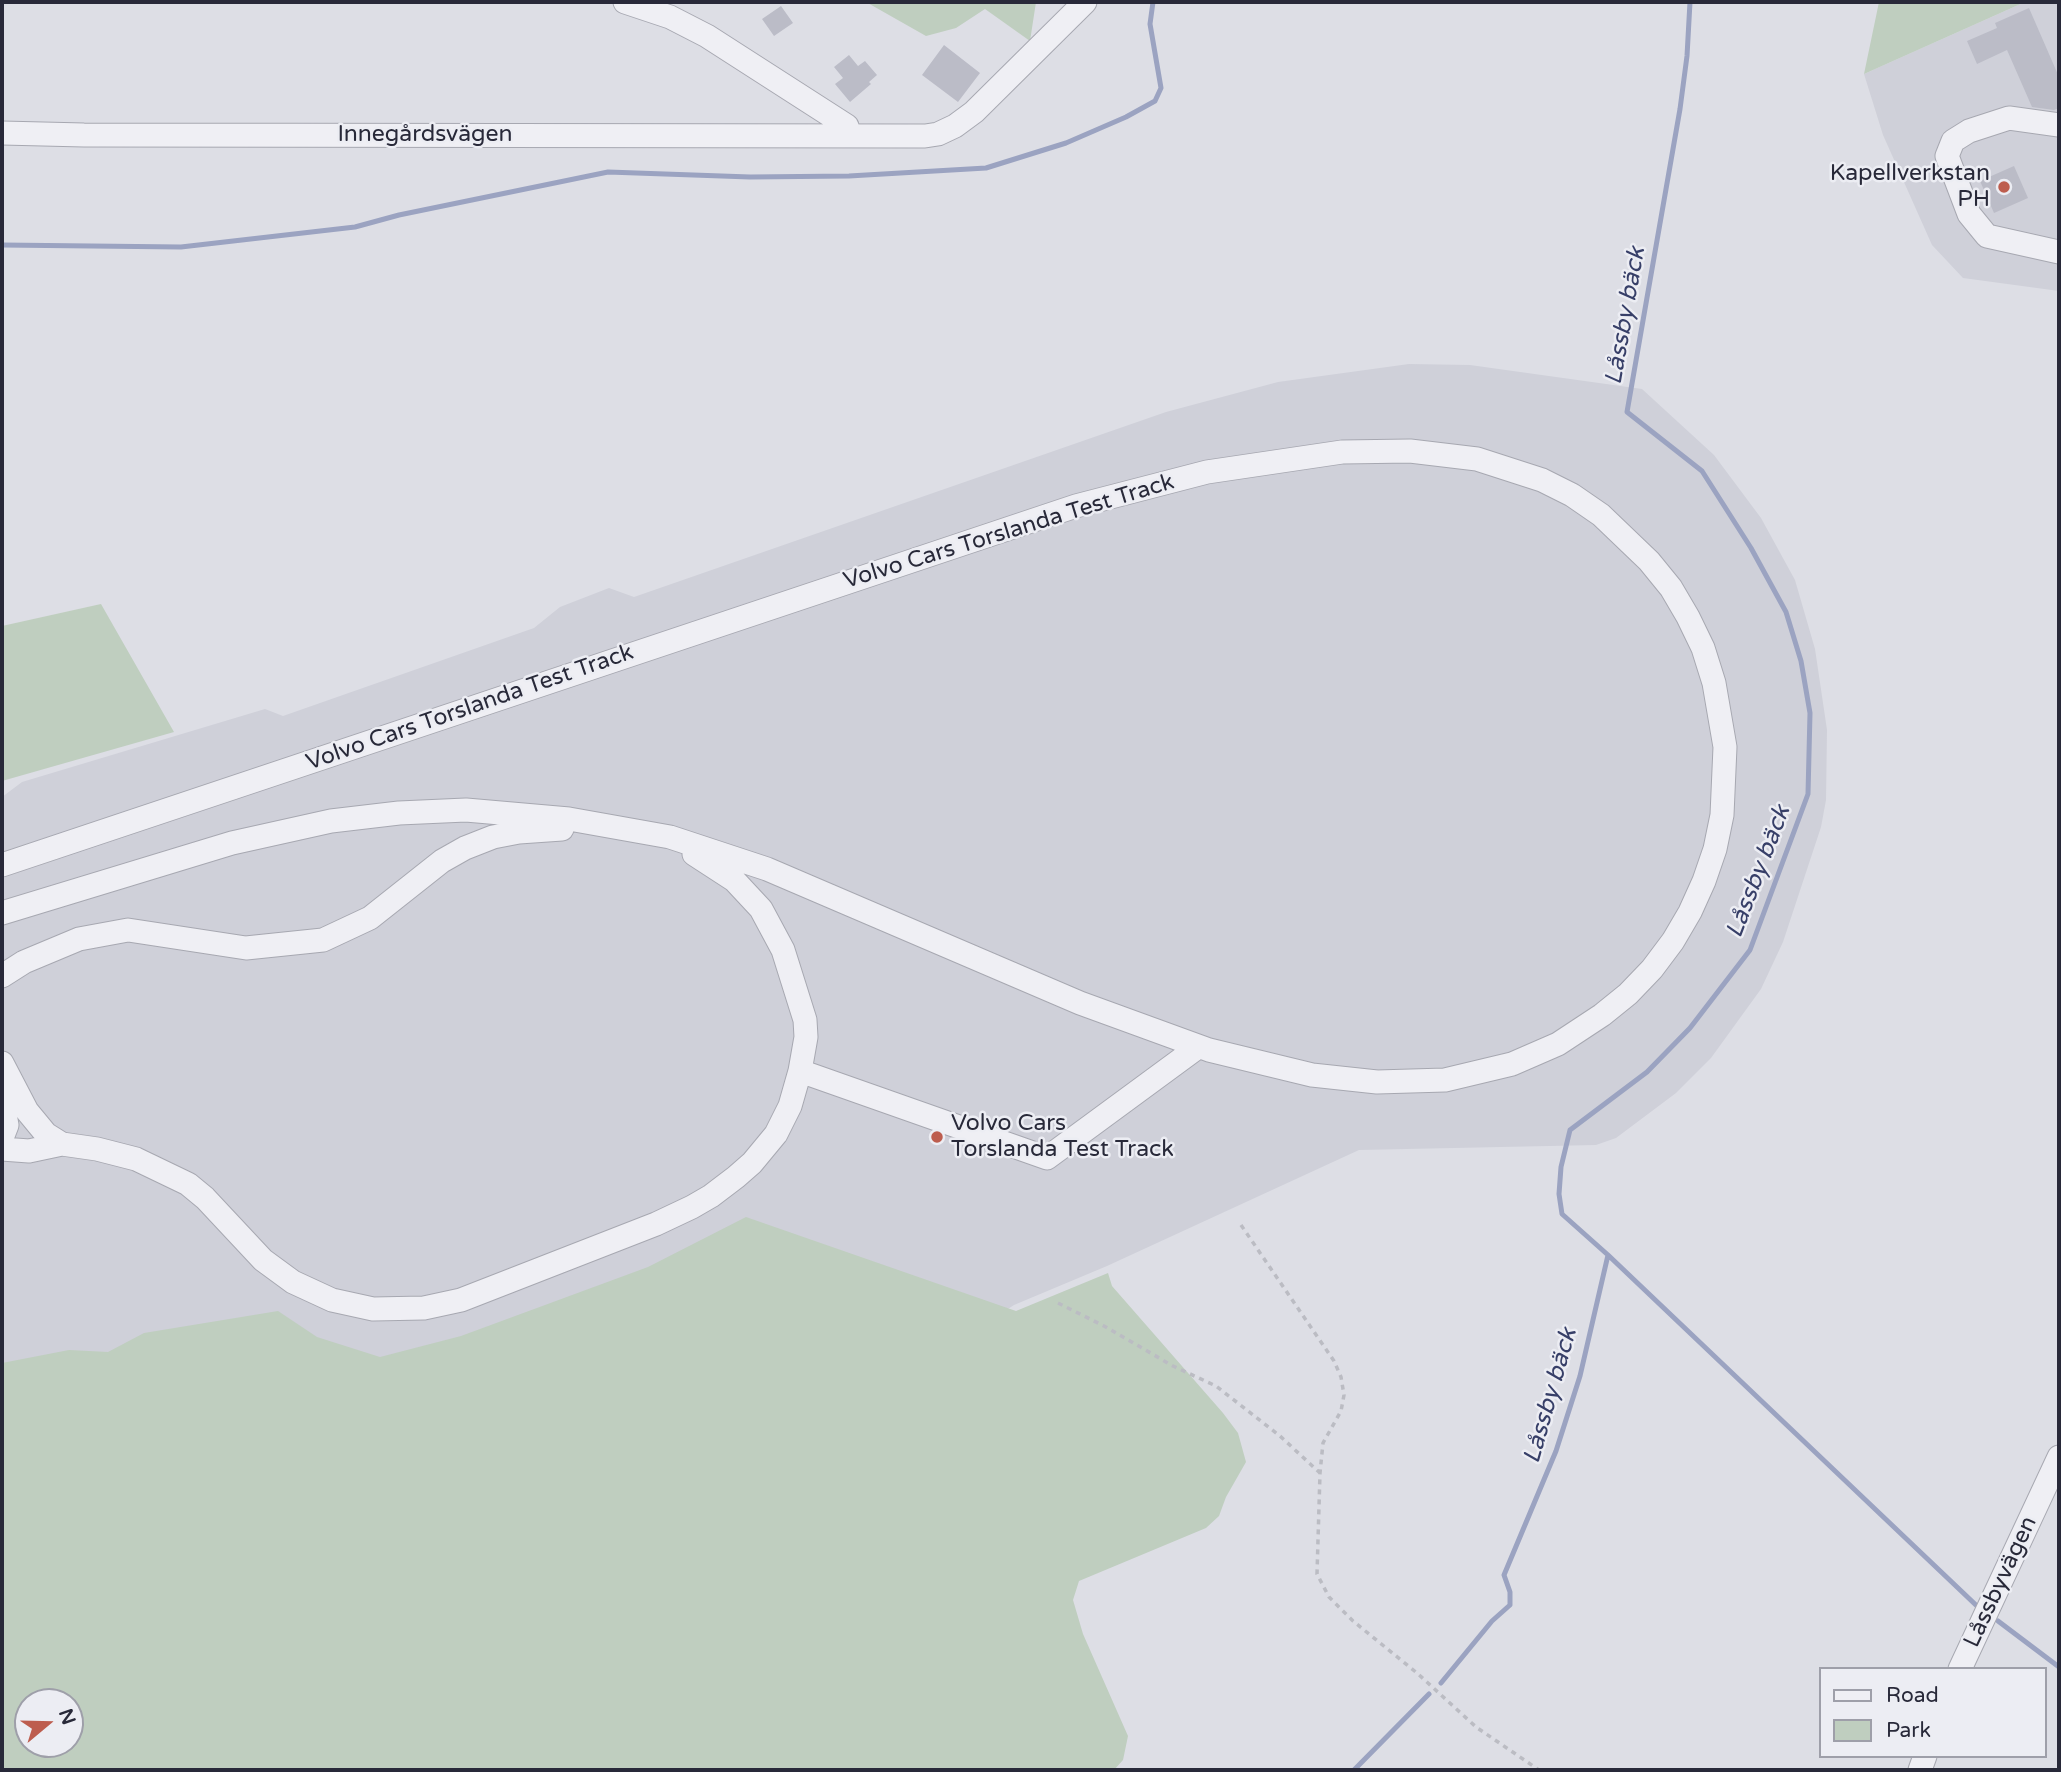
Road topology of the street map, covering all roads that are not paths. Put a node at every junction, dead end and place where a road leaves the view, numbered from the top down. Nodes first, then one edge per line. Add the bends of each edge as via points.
1 (625, 2) edge
2 (1085, 2) edge
3 (2049, 123) edge
4 (2, 133) edge
5 (849, 134) junction
6 (2059, 252) edge
7 (702, 847) junction
8 (2, 865) edge
9 (2, 913) edge
10 (2, 976) edge
11 (806, 1020) junction
12 (1198, 1047) junction
13 (2, 1063) edge
14 (800, 1071) junction
15 (2, 1098) edge
16 (2, 1138) edge
17 (62, 1144) junction
18 (2, 1149) edge
19 (2059, 1457) edge
20 (1961, 1667) edge

1 - 5 street via 707,36 847,126
2 - 5 street, Innegårdsvägen via 955,126 925,136
3 - 6 street via 2009,118 1969,131 1953,141 1947,156 1969,214 1987,236
4 - 5 street, Innegårdsvägen
7 - 9 street, Volvo Cars Torslanda Test Track via 602,823 501,811 377,815 232,843
7 - 11 street, Volvo Cars Torslanda Test Track via 743,875 778,919 799,969
7 - 12 street, Volvo Cars Torslanda Test Track via 767,869 1112,1016
8 - 12 street, Volvo Cars Torslanda Test Track via 1011,527 1185,477 1342,452 1444,453 1542,480 1601,515 1649,561 1689,617 1714,683 1725,747 1719,832 1704,881 1652,969 1628,993 1558,1044 1463,1077 1411,1083 1312,1075
10 - 11 street, Volvo Cars Torslanda Test Track via 79,939 128,930 246,948 323,940 370,918 465,848 519,832 590,829 669,845 704,859 734,880 761,909 775,934
11 - 14 street, Volvo Cars Torslanda Test Track
12 - 14 street via 1047,1158
13 - 17 street via 36,1124
14 - 17 street, Volvo Cars Torslanda Test Track via 776,1134 752,1163 711,1196 674,1216 481,1294 424,1308 373,1309 319,1295 271,1267 188,1184 136,1159
15 - 16 street via 7,1125
17 - 18 street via 29,1151
19 - 20 street, Låssbyvägen

